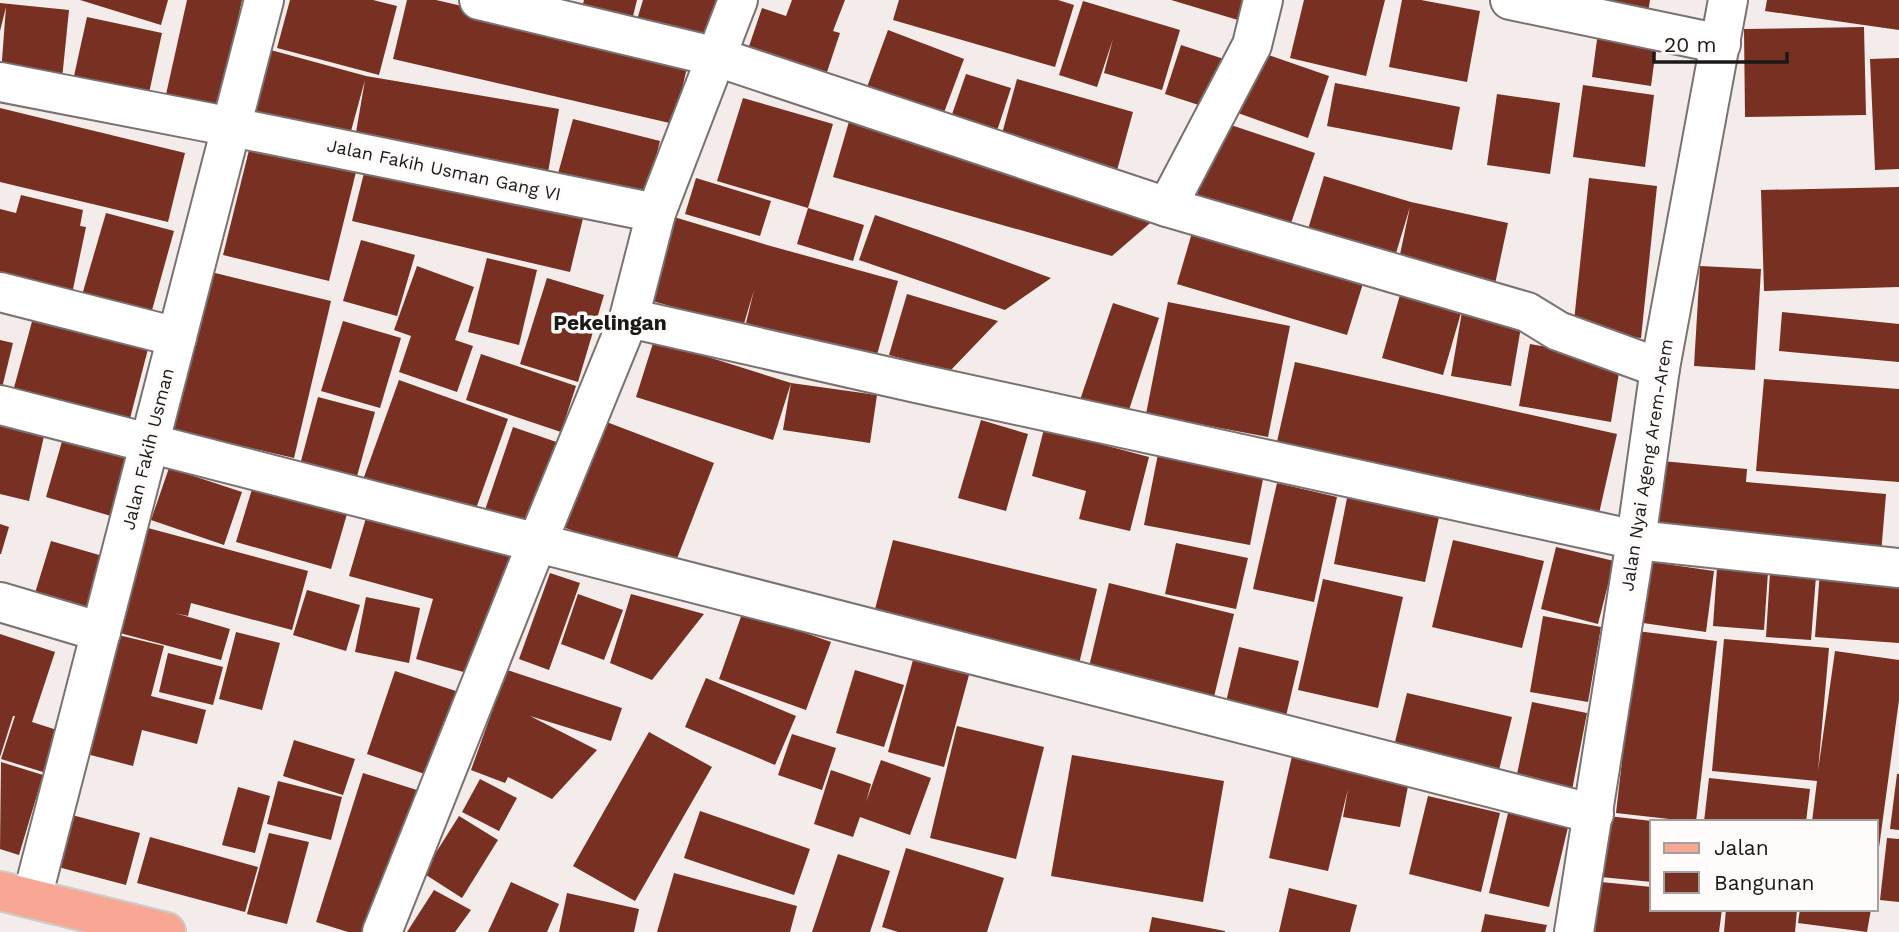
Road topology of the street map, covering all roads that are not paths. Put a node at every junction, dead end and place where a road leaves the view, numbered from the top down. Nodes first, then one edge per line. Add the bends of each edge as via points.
1 (264, 0) edge
2 (479, 0) edge
3 (738, 0) edge
4 (1263, 0) edge
5 (1510, 0) edge
6 (1728, 0) edge
7 (1721, 44) junction
8 (717, 57) junction
9 (0, 82) edge
10 (232, 127) junction
11 (1167, 207) junction
12 (656, 213) junction
13 (0, 292) edge
14 (629, 318) junction
15 (177, 337) junction
16 (1660, 368) junction
17 (0, 405) edge
18 (150, 443) junction
19 (1636, 540) junction
20 (537, 542) junction
21 (1899, 568) edge
22 (0, 602) edge
23 (101, 632) junction
24 (1594, 814) junction
25 (16, 895) edge
26 (166, 932) edge
27 (382, 932) edge
28 (1574, 932) edge

1 - 10 street, Jalan Fakih Usman
2 - 8 street
3 - 8 street
4 - 11 street via 1252,45
5 - 7 street
6 - 7 street, Jalan Nyai Ageng Arem-Arem
7 - 16 street, Jalan Nyai Ageng Arem-Arem
8 - 11 street
8 - 12 street
9 - 10 street, Jalan Fakih Usman Gang VI
10 - 12 street, Jalan Fakih Usman Gang VI
10 - 15 street, Jalan Fakih Usman
11 - 16 street via 1527,312 1558,331
12 - 14 street
13 - 15 street
14 - 19 street
14 - 20 street
15 - 18 street, Jalan Fakih Usman
16 - 19 street, Jalan Nyai Ageng Arem-Arem
17 - 18 street
18 - 20 street
18 - 23 street, Jalan Fakih Usman
19 - 21 street
19 - 24 street, Jalan Nyai Ageng Arem-Arem
20 - 24 street
20 - 27 street
22 - 23 street
23 - 25 street, Jalan Fakih Usman
24 - 28 street, Jalan Nyai Ageng Arem-Arem
25 - 26 main road

